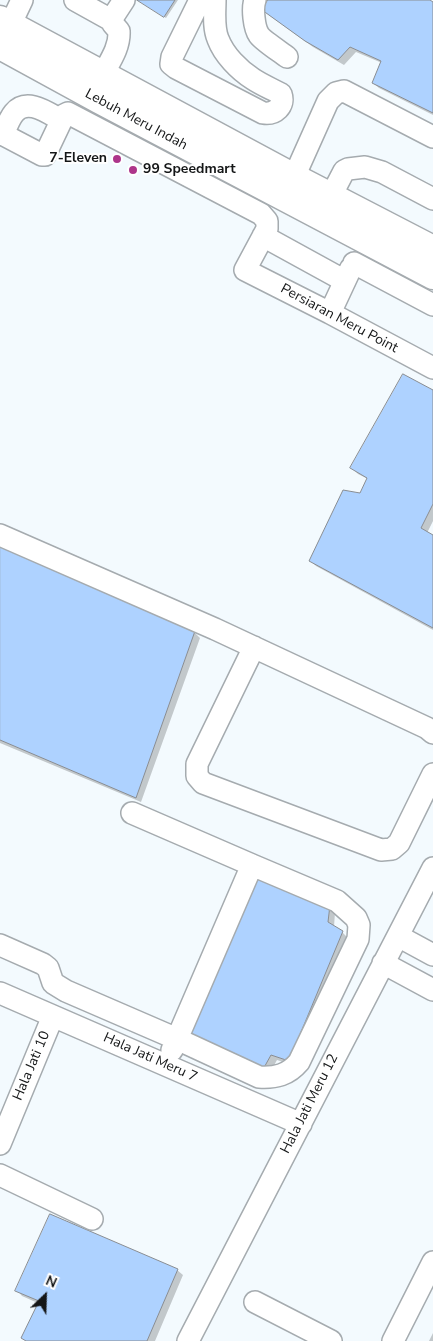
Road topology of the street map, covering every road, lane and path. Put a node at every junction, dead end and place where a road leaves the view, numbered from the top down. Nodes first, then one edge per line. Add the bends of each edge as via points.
1 (22, 0) edge
2 (75, 0) edge
3 (124, 0) edge
4 (200, 0) edge
5 (215, 0) edge
6 (255, 0) edge
7 (111, 20) junction
8 (2, 36) edge
9 (287, 58) dead end
10 (103, 74) junction
11 (61, 120) junction
12 (2, 134) edge
13 (433, 137) edge
14 (294, 176) junction
15 (331, 196) junction
16 (433, 199) edge
17 (263, 236) junction
18 (366, 241) junction
19 (433, 248) edge
20 (349, 272) junction
21 (433, 276) edge
22 (433, 306) edge
23 (330, 313) junction
24 (433, 368) edge
25 (0, 535) edge
26 (254, 647) junction
27 (433, 733) edge
28 (433, 774) edge
29 (132, 813) dead end
30 (252, 865) junction
31 (433, 868) edge
32 (398, 936) junction
33 (0, 945) edge
34 (433, 954) edge
35 (383, 963) junction
36 (433, 990) edge
37 (0, 993) edge
38 (53, 1016) junction
39 (177, 1038) junction
40 (165, 1064) junction
41 (301, 1124) junction
42 (0, 1144) edge
43 (0, 1176) edge
44 (92, 1219) dead end
45 (433, 1262) edge
46 (427, 1287) edge
47 (255, 1302) dead end
48 (188, 1341) edge
49 (331, 1341) edge
50 (393, 1341) edge

1 - 8 street
2 - 7 street
3 - 7 street
4 - 5 street via 171,64 264,113 273,112 281,104 281,94 238,67 217,38
6 - 9 street via 254,19 259,36
7 - 10 street via 119,31 119,38
8 - 10 main road, Lebuh Meru Indah
8 - 18 main road, Lebuh Meru Indah via 99,100
10 - 14 main road, Lebuh Meru Indah
11 - 12 street via 26,106 17,110
11 - 12 street via 44,155
11 - 17 street via 64,114 69,114 261,214 267,221
13 - 14 street via 344,91 336,93 328,101
14 - 15 main road, Lebuh Meru Indah
15 - 16 street via 344,171 365,167 382,172
15 - 19 main road, Lebuh Meru Indah
17 - 20 street
17 - 23 street, Persiaran Meru Point via 245,270
18 - 20 street
18 - 21 main road, Lebuh Meru Indah
20 - 22 street
20 - 23 street
23 - 24 street, Persiaran Meru Point
25 - 26 street
26 - 27 street
26 - 28 street via 197,764 197,776 203,784 381,850 392,849 399,843
29 - 30 street
30 - 39 street
30 - 39 street via 337,901 356,918 358,939 293,1070 280,1076 259,1077
31 - 32 street, Hala Jati Meru 12
32 - 34 street
32 - 35 street, Hala Jati Meru 12
33 - 39 street via 43,964 48,968 53,983 66,991
35 - 36 street
35 - 41 street, Hala Jati Meru 12
37 - 38 street, Hala Jati Meru 7
38 - 40 street, Hala Jati Meru 7
38 - 42 street, Hala Jati 10
39 - 40 street
40 - 41 street, Hala Jati Meru 7
41 - 48 street, Hala Jati Meru 12
43 - 44 street
45 - 46 street
46 - 50 street
47 - 49 street

